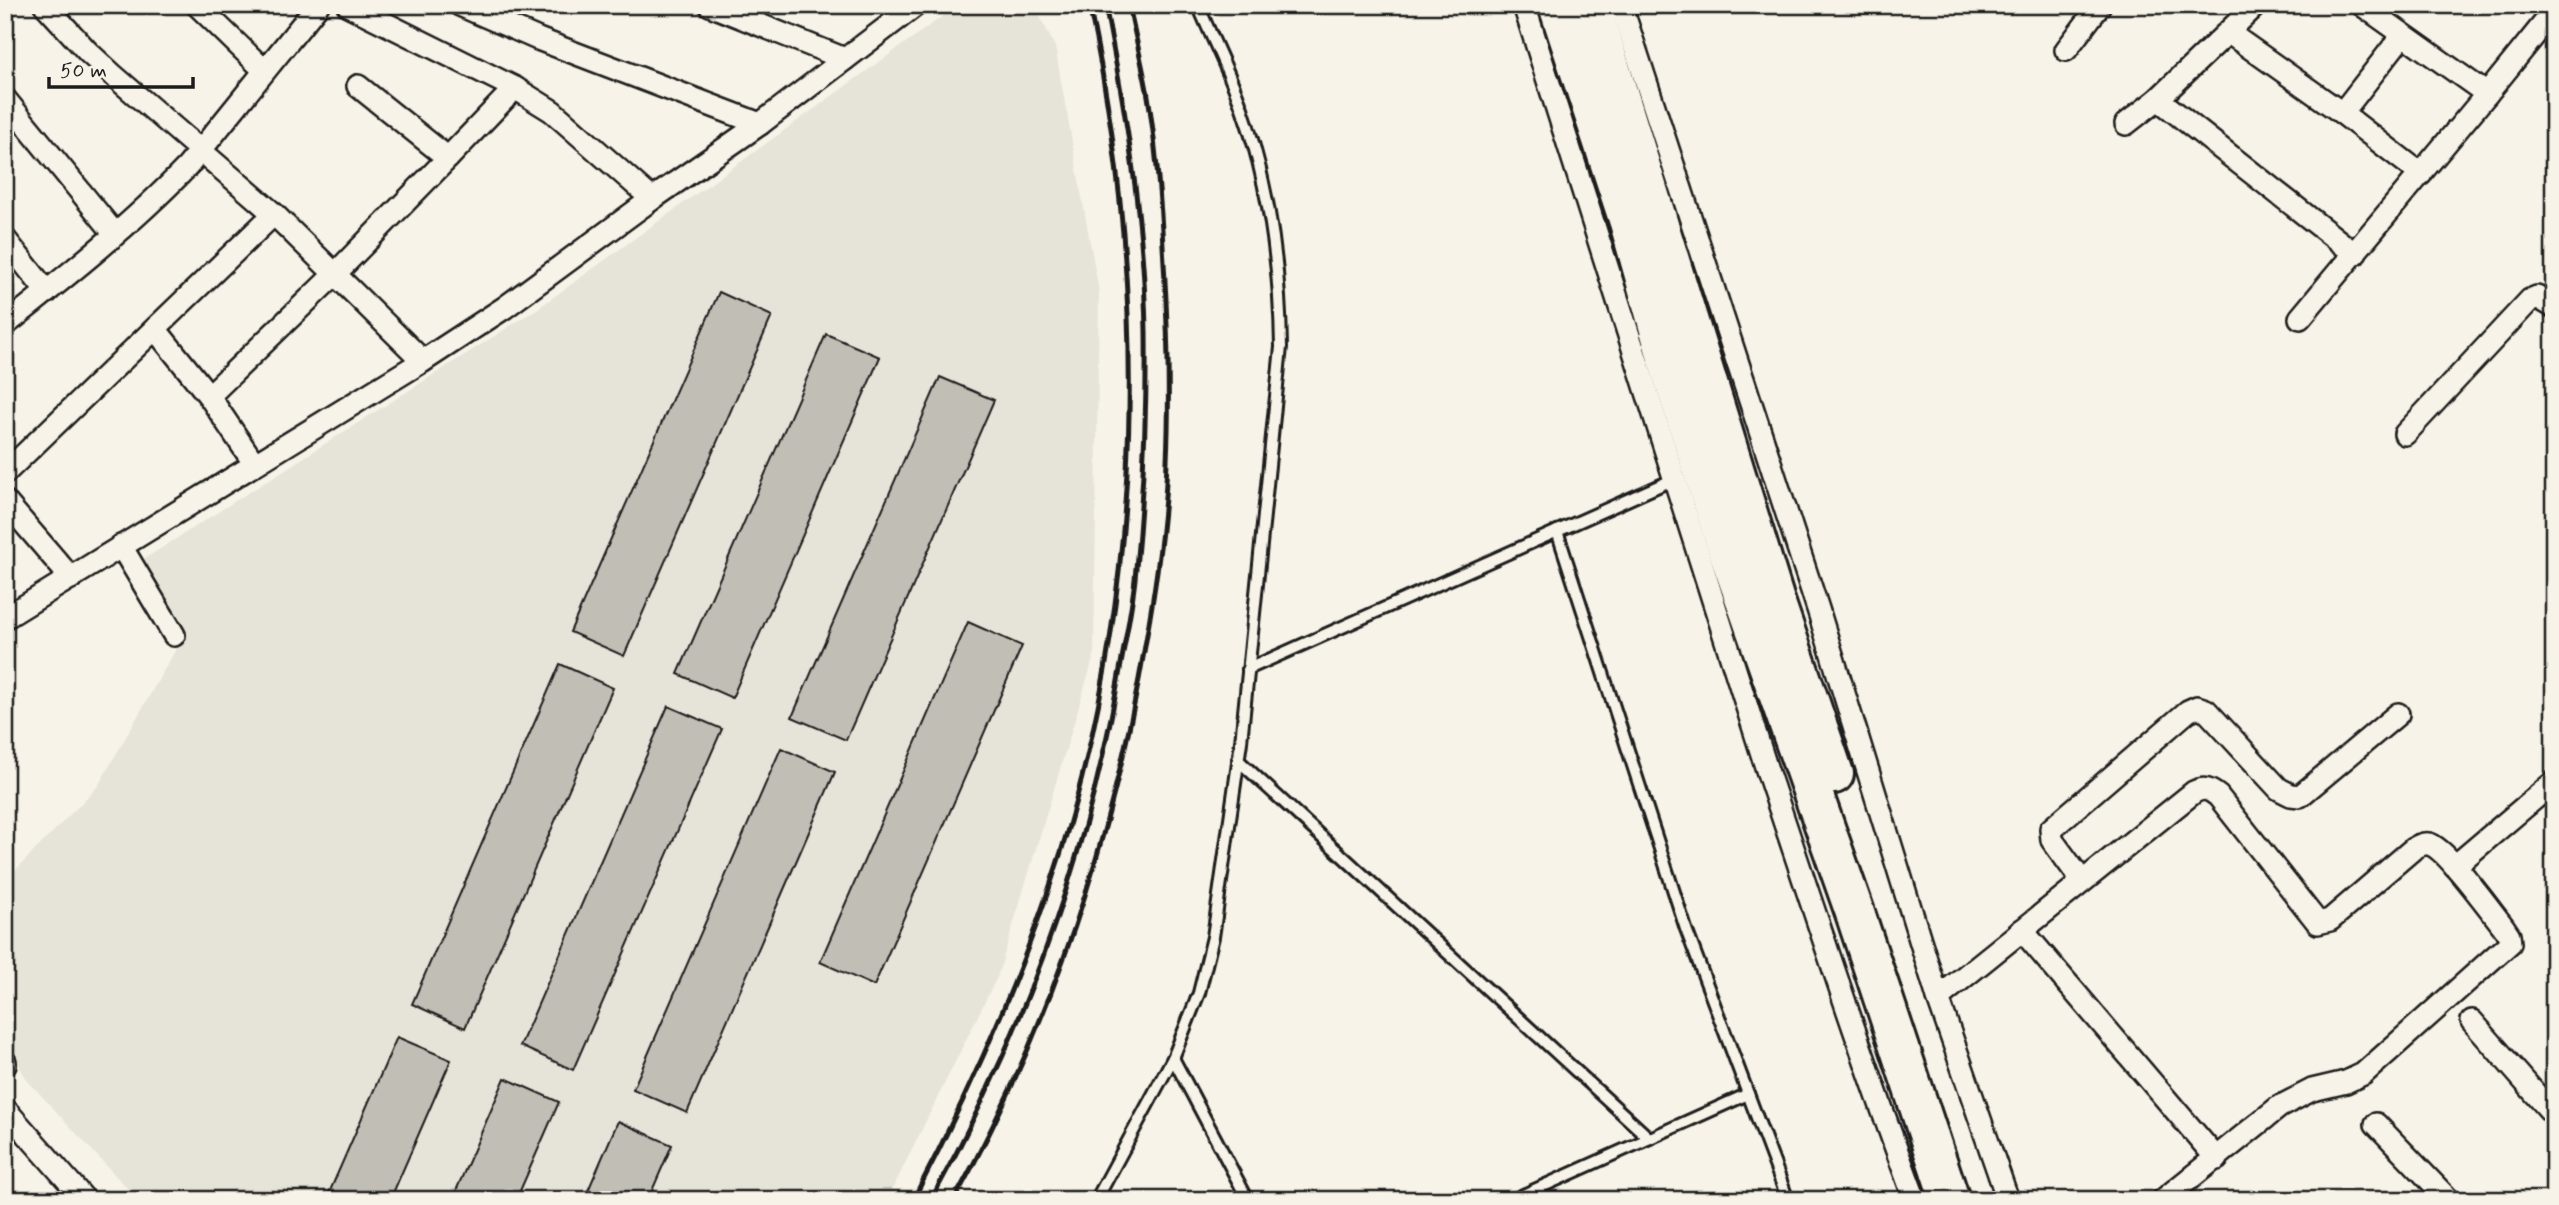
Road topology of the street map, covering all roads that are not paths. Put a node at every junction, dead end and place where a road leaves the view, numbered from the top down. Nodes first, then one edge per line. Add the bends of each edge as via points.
1 (45, 5) edge
2 (197, 5) edge
3 (318, 5) edge
4 (348, 5) edge
5 (460, 5) edge
6 (710, 5) edge
7 (916, 5) edge
8 (1198, 5) edge
9 (1524, 5) edge
10 (1558, 5) edge
11 (1591, 5) edge
12 (1621, 5) edge
13 (2101, 5) edge
14 (2256, 5) edge
15 (2362, 5) edge
16 (2554, 11) edge
17 (2229, 33) junction
18 (2402, 36) junction
19 (2066, 50) dead end
20 (845, 59) junction
21 (264, 71) junction
22 (358, 86) dead end
23 (515, 88) junction
24 (2487, 94) junction
25 (5, 99) edge
26 (2158, 99) junction
27 (2342, 113) junction
28 (760, 124) junction
29 (2126, 124) dead end
30 (202, 149) junction
31 (448, 158) junction
32 (2421, 174) junction
33 (652, 200) junction
34 (274, 214) junction
35 (115, 234) junction
36 (5, 239) edge
37 (2355, 254) junction
38 (335, 274) junction
39 (47, 292) junction
40 (2554, 307) edge
41 (2300, 318) dead end
42 (5, 325) edge
43 (156, 330) junction
44 (422, 361) junction
45 (209, 396) junction
46 (2405, 434) dead end
47 (254, 463) junction
48 (5, 473) edge
49 (1672, 480) junction
50 (5, 501) edge
51 (1557, 531) junction
52 (121, 546) junction
53 (71, 578) junction
54 (5, 618) edge
55 (174, 635) dead end
56 (1248, 668) junction
57 (2399, 713) dead end
58 (1238, 760) junction
59 (2554, 782) edge
60 (2455, 866) junction
61 (2082, 881) junction
62 (2022, 930) junction
63 (1938, 998) junction
64 (2472, 1021) dead end
65 (1173, 1058) junction
66 (1748, 1094) junction
67 (5, 1109) edge
68 (2554, 1115) edge
69 (2376, 1124) dead end
70 (1649, 1138) junction
71 (2217, 1158) junction
72 (85, 1200) edge
73 (1096, 1200) edge
74 (1248, 1200) edge
75 (1512, 1200) edge
76 (1788, 1200) edge
77 (1915, 1200) edge
78 (1951, 1200) edge
79 (1978, 1200) edge
80 (2008, 1200) edge
81 (2164, 1200) edge
82 (2449, 1200) edge

1 - 30 street via 113,75
2 - 21 street
3 - 21 street
4 - 23 street
5 - 28 street
6 - 20 street
7 - 20 street
8 - 56 lane via 1257,155 1274,237 1281,311
9 - 49 street
10 - 78 highway via 1728,551
11 - 79 highway via 1775,601
12 - 63 street via 1818,608
13 - 19 street
14 - 17 street
15 - 18 street
16 - 24 street
17 - 26 street
17 - 27 street
18 - 24 street
18 - 27 street
20 - 28 street
21 - 30 street
22 - 31 street
23 - 31 street
23 - 33 street via 552,111
24 - 32 street
25 - 35 street
26 - 29 street
26 - 37 street
27 - 32 street
28 - 33 street
30 - 34 street
30 - 35 street
31 - 38 street
32 - 37 street
33 - 44 street via 504,308
34 - 38 street
34 - 43 street
35 - 39 street
36 - 39 street
37 - 41 street
38 - 44 street
38 - 45 street
39 - 42 street
40 - 46 street via 2537,298 2530,300
43 - 45 street
43 - 48 street
44 - 47 street
45 - 47 street
47 - 52 street
49 - 51 lane
49 - 77 street
50 - 53 street
51 - 56 lane
51 - 66 lane via 1686,929
52 - 53 street
52 - 55 street
53 - 54 street
56 - 58 lane
57 - 61 street via 2300,796 2280,789 2206,710 2188,711 2051,829 2052,840
58 - 65 lane via 1213,937 1199,993
58 - 70 lane
59 - 60 street
60 - 61 street via 2430,844 2421,845 2330,920 2318,923 2218,796 2202,788
60 - 71 street via 2503,926 2510,943 2363,1074 2312,1090 2278,1107
61 - 62 street
62 - 63 street
62 - 71 street
63 - 80 street
64 - 68 street
65 - 73 lane
65 - 74 lane
66 - 70 lane
66 - 76 lane
67 - 72 street
69 - 82 street
70 - 75 lane
71 - 81 street

